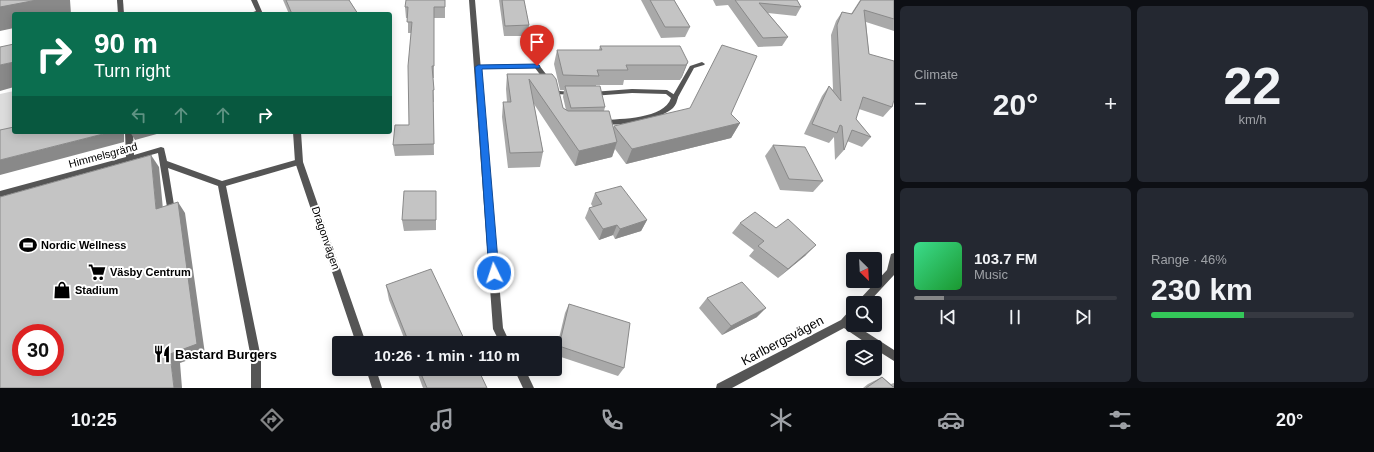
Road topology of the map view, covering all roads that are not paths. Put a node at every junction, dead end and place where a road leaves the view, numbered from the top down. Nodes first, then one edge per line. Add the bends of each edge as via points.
1 (120, 0) edge
2 (254, 0) edge
3 (472, 0) edge
4 (121, 12) edge
5 (260, 12) edge
6 (702, 64) dead end
7 (478, 67) junction
8 (580, 94) edge
9 (588, 94) edge
10 (675, 97) junction
11 (596, 122) edge
12 (129, 134) edge
13 (297, 134) edge
14 (130, 159) junction
15 (299, 162) junction
16 (164, 163) junction
17 (222, 184) junction
18 (0, 194) edge
19 (171, 211) edge
20 (894, 257) edge
21 (869, 296) edge
22 (844, 322) joint
23 (360, 336) edge
24 (502, 336) edge
25 (894, 356) edge
26 (373, 376) edge
27 (523, 376) edge
28 (256, 388) edge
29 (377, 388) edge
30 (529, 388) edge
31 (721, 388) edge

1 - 4 street
2 - 5 street
3 - 7 street
6 - 10 street via 692,67
7 - 8 street via 537,66 558,97
7 - 24 street via 498,329
9 - 10 street via 666,92
10 - 11 street via 671,106 660,113 626,120
12 - 14 street
13 - 15 street, Dragonvägen
14 - 16 street, Himmelsgränd via 161,150
14 - 18 street, Himmelsgränd
15 - 17 street
15 - 23 street, Dragonvägen
16 - 17 street, Himmelsgränd
16 - 19 street
17 - 28 street via 256,358
20 - 21 street via 891,272
22 - 25 street
22 - 31 street, Karlbergsvägen
26 - 29 street
27 - 30 street

